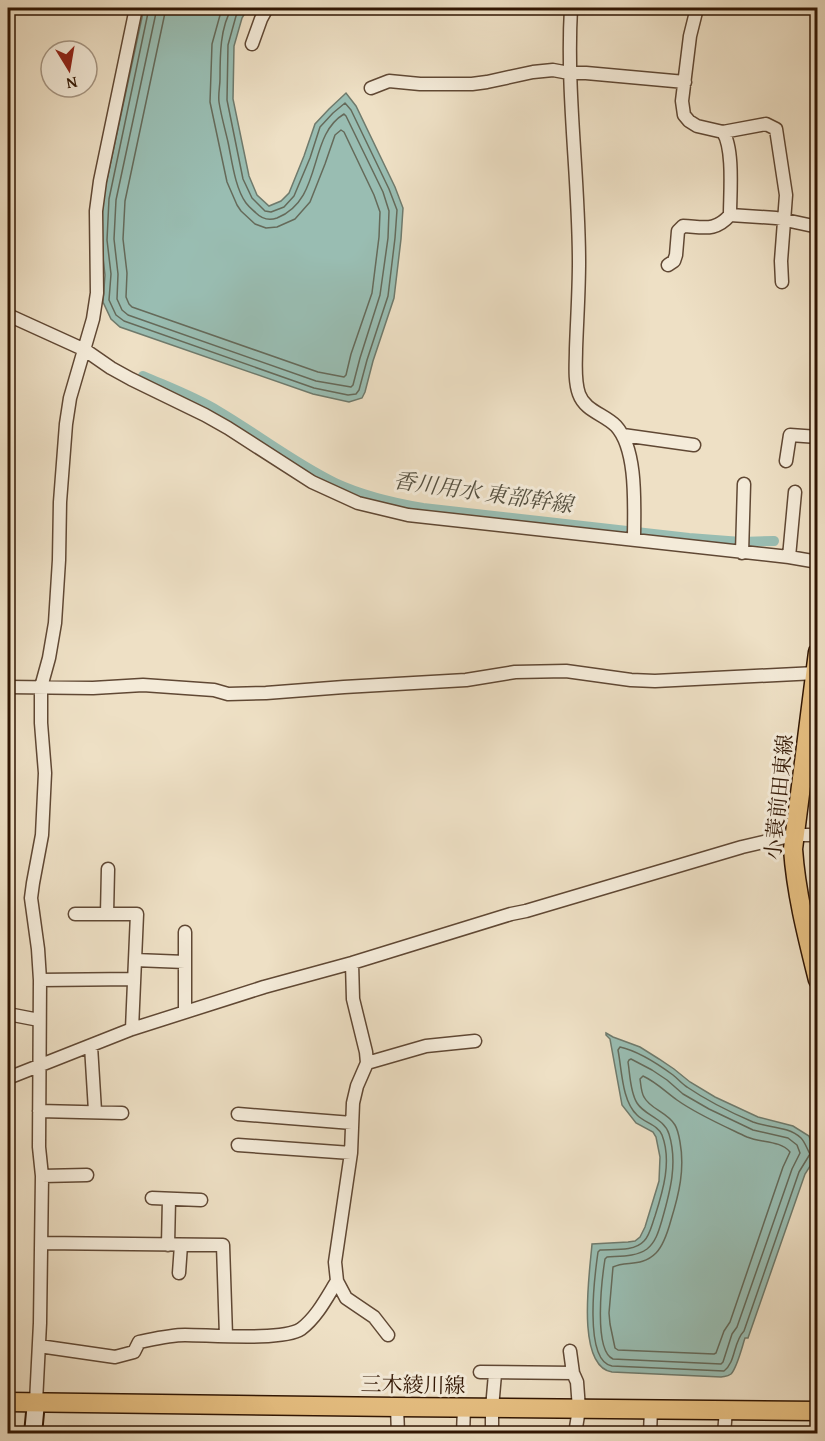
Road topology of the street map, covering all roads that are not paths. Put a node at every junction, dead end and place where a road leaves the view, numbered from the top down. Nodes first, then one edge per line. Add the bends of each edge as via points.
1 (136, 8) edge
2 (267, 8) edge
3 (571, 8) edge
4 (697, 8) edge
5 (252, 44) dead end
6 (569, 73) junction
7 (685, 82) junction
8 (371, 87) dead end
9 (723, 132) junction
10 (730, 215) junction
11 (785, 220) junction
12 (818, 227) edge
13 (668, 265) dead end
14 (782, 282) dead end
15 (8, 315) edge
16 (85, 350) junction
17 (623, 435) junction
18 (818, 436) edge
19 (694, 445) dead end
20 (786, 461) dead end
21 (744, 484) dead end
22 (795, 492) dead end
23 (634, 535) junction
24 (742, 546) junction
25 (789, 557) junction
26 (818, 562) edge
27 (818, 652) edge
28 (816, 673) junction
29 (8, 687) edge
30 (41, 687) junction
31 (794, 835) junction
32 (818, 835) edge
33 (108, 868) dead end
34 (75, 914) dead end
35 (107, 914) junction
36 (185, 932) dead end
37 (135, 960) junction
38 (185, 962) junction
39 (352, 963) junction
40 (134, 979) junction
41 (40, 980) junction
42 (818, 980) edge
43 (185, 1012) junction
44 (8, 1014) edge
45 (39, 1020) junction
46 (132, 1029) junction
47 (475, 1041) dead end
48 (91, 1046) junction
49 (367, 1063) junction
50 (38, 1067) junction
51 (8, 1078) edge
52 (39, 1111) junction
53 (95, 1111) junction
54 (122, 1113) dead end
55 (238, 1114) dead end
56 (352, 1123) junction
57 (238, 1145) dead end
58 (351, 1154) junction
59 (87, 1175) dead end
60 (42, 1176) junction
61 (152, 1198) dead end
62 (169, 1199) junction
63 (201, 1200) dead end
64 (42, 1243) junction
65 (168, 1245) junction
66 (181, 1245) junction
67 (179, 1273) dead end
68 (337, 1281) junction
69 (388, 1335) dead end
70 (226, 1336) junction
71 (39, 1346) junction
72 (570, 1351) dead end
73 (480, 1372) dead end
74 (573, 1373) junction
75 (495, 1374) junction
76 (8, 1402) edge
77 (36, 1402) junction
78 (397, 1407) junction
79 (464, 1408) junction
80 (492, 1408) junction
81 (579, 1409) junction
82 (651, 1409) junction
83 (726, 1410) junction
84 (818, 1411) edge
85 (33, 1434) edge
86 (398, 1434) edge
87 (463, 1434) edge
88 (492, 1434) edge
89 (575, 1434) edge
90 (650, 1434) edge
91 (724, 1434) edge

1 - 16 street via 100,181 96,211 97,293
2 - 5 street
3 - 6 street
4 - 7 street
6 - 7 street
6 - 8 street via 533,72 472,84 389,81
6 - 17 street via 579,262 579,394 587,407 614,424
7 - 9 street via 684,115 697,126
9 - 10 street via 731,170
9 - 11 street via 766,124 776,129 786,195
10 - 11 street
10 - 13 street via 722,224 708,228 683,226 678,231 674,261
11 - 12 street
11 - 14 street
15 - 16 street
16 - 23 street via 131,379 228,428 312,482 358,503 408,515
16 - 30 street via 66,424 55,623
17 - 19 street
17 - 23 street via 630,453
18 - 20 street via 790,435
21 - 24 street
22 - 25 street
23 - 24 street
24 - 25 street
25 - 26 street
27 - 28 main road, 小蓑前田東線
28 - 30 street via 655,681 566,671 515,672 466,680 228,694 143,686
28 - 31 main road, 小蓑前田東線
29 - 30 street
30 - 41 street via 45,773 42,835 31,898
31 - 32 street
31 - 39 street
31 - 42 main road, 小蓑前田東線 via 794,872
33 - 35 street
34 - 35 street
35 - 37 street via 137,914
36 - 38 street
37 - 38 street
37 - 40 street
38 - 43 street
39 - 43 street
39 - 49 street via 352,999
40 - 41 street
40 - 46 street
41 - 45 street
43 - 46 street
44 - 45 street
45 - 50 street
46 - 48 street
47 - 49 street via 426,1046
48 - 50 street
48 - 53 street
49 - 56 street via 357,1086
50 - 51 street
50 - 52 street
52 - 53 street
52 - 60 street
53 - 54 street
55 - 56 street
56 - 58 street
57 - 58 street
58 - 68 street via 335,1262
59 - 60 street
60 - 64 street
61 - 62 street
62 - 63 street
62 - 65 street
64 - 65 street
64 - 71 street
65 - 66 street
66 - 67 street
66 - 70 street via 223,1245
68 - 69 street via 346,1298 375,1317
68 - 70 street via 312,1319 299,1330 281,1335
70 - 71 street via 158,1338 139,1342 134,1352 115,1357
71 - 77 street
72 - 74 street
73 - 75 street
74 - 75 street
74 - 81 street via 578,1382
75 - 80 street
76 - 77 main road, 三木綾川線
77 - 78 main road, 三木綾川線
77 - 85 street
78 - 79 main road, 三木綾川線
78 - 86 street
79 - 80 main road, 三木綾川線
79 - 87 street
80 - 81 main road, 三木綾川線
80 - 88 street
81 - 82 main road, 三木綾川線
81 - 89 street
82 - 83 main road, 三木綾川線
82 - 90 street
83 - 84 main road, 三木綾川線
83 - 91 street

